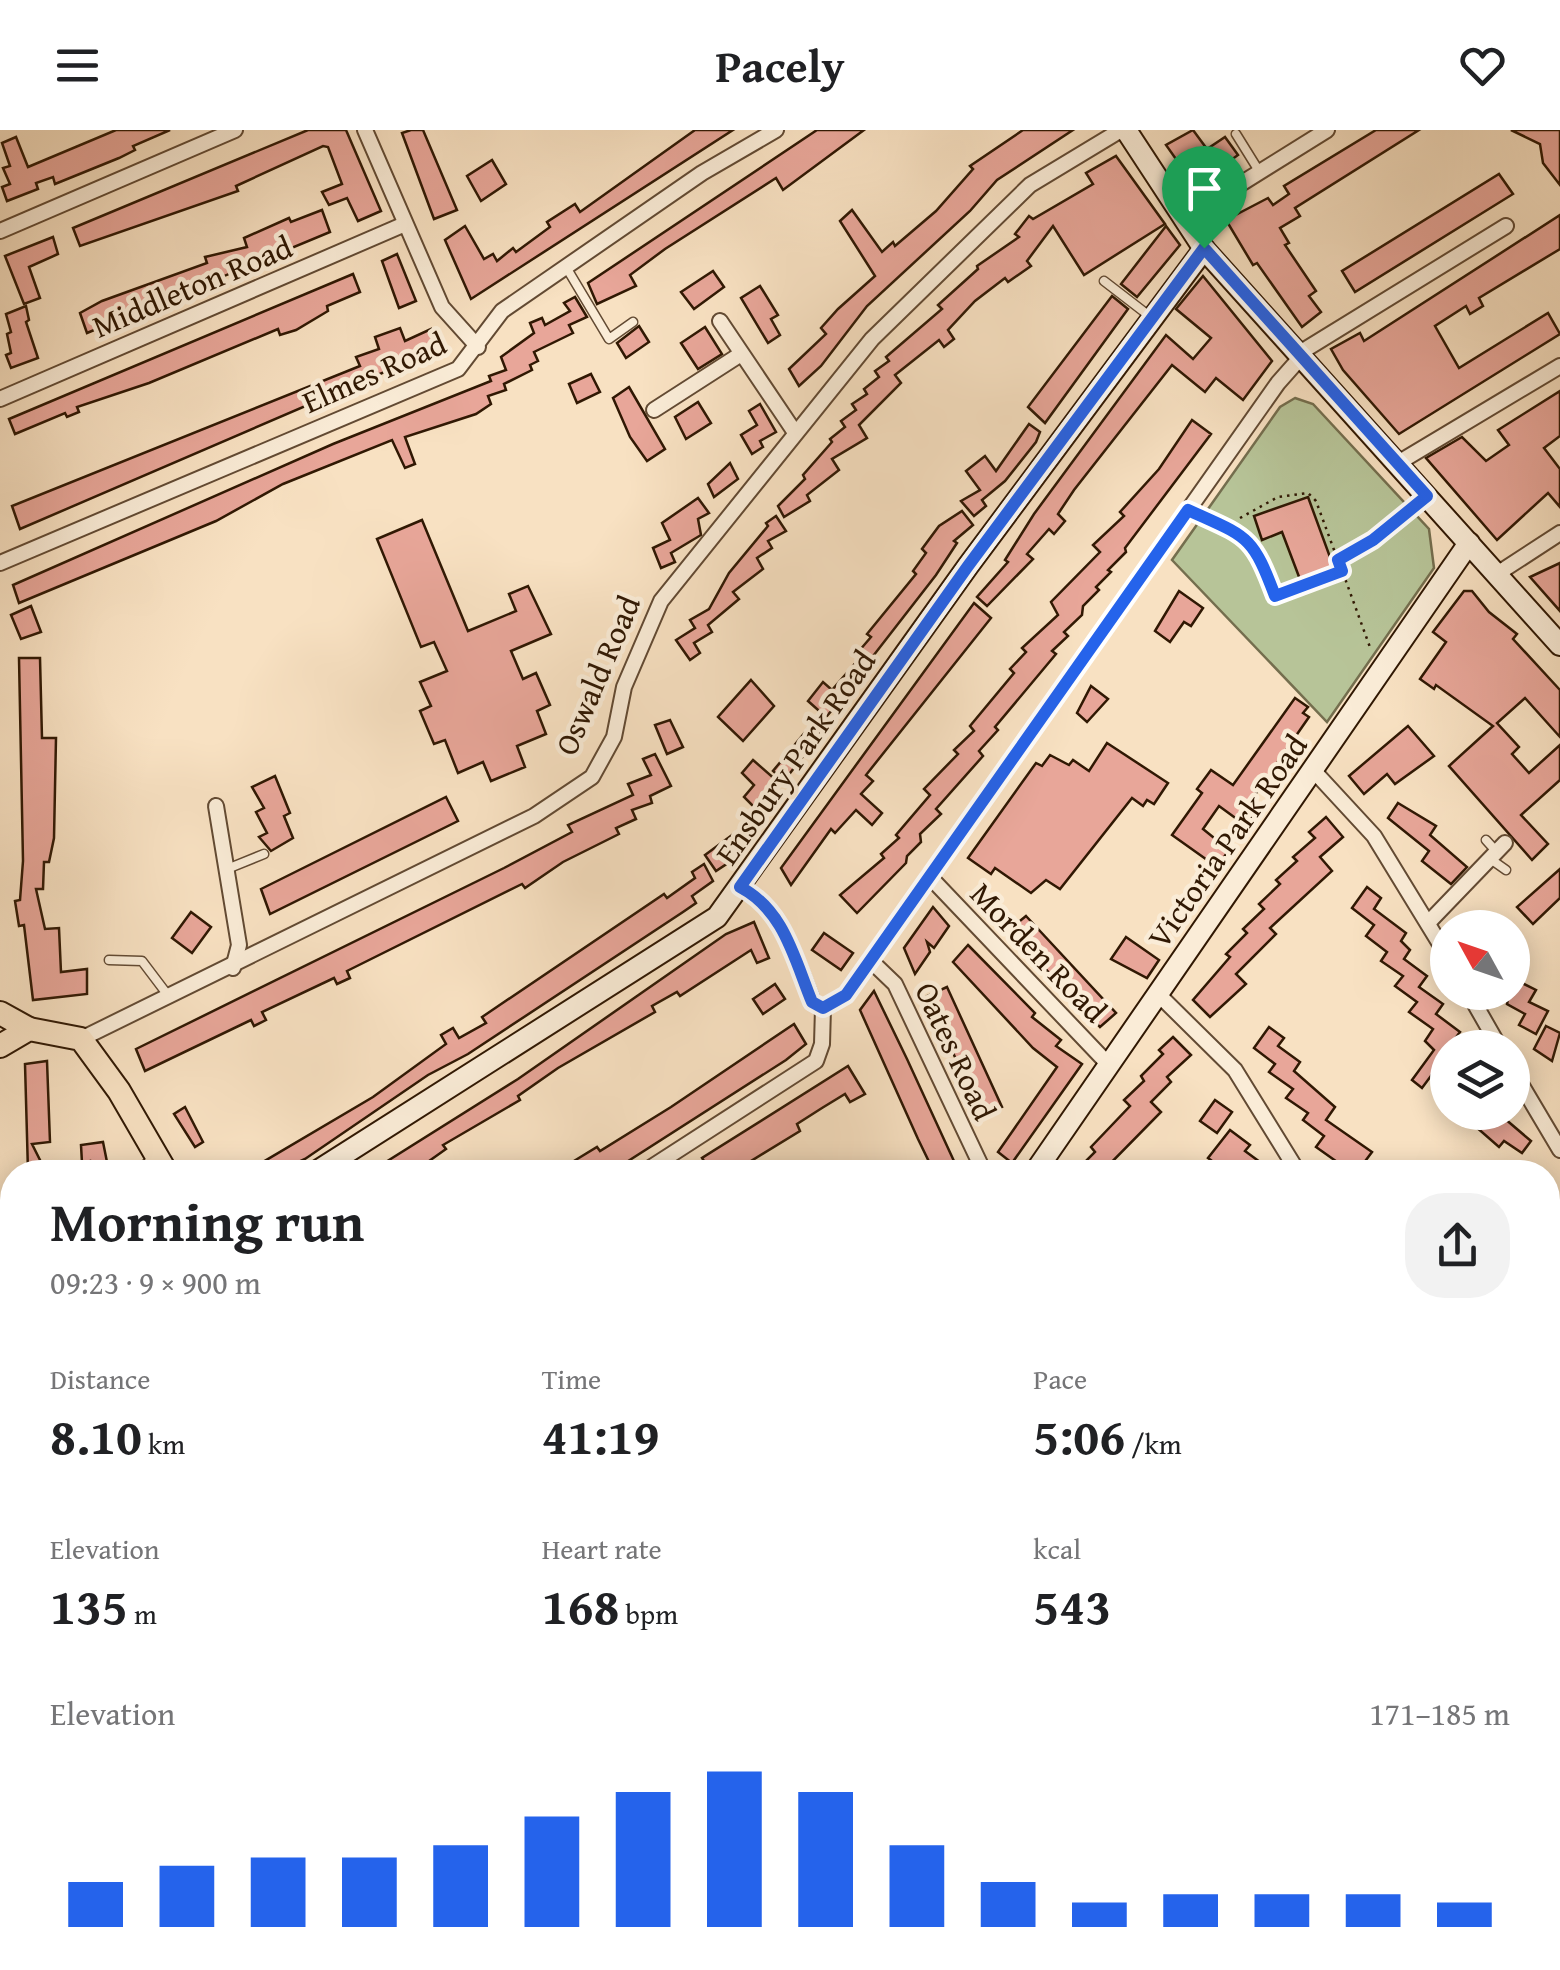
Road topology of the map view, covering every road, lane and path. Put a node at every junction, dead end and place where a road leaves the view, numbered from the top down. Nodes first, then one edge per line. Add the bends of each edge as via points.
1 (235, 130) edge
2 (365, 130) edge
3 (776, 130) edge
4 (1123, 130) edge
5 (1328, 130) edge
6 (1236, 134) dead end
7 (1258, 171) junction
8 (1186, 218) junction
9 (405, 224) junction
10 (1506, 226) dead end
11 (0, 231) edge
12 (1204, 248) junction
13 (566, 267) junction
14 (1104, 280) dead end
15 (1152, 318) junction
16 (632, 322) dead end
17 (720, 322) dead end
18 (478, 347) junction
19 (741, 354) junction
20 (1299, 355) junction
21 (1560, 366) edge
22 (0, 398) edge
23 (654, 410) dead end
24 (794, 431) junction
25 (1398, 463) junction
26 (1427, 496) junction
27 (1188, 510) junction
28 (1224, 526) junction
29 (1560, 533) edge
30 (1469, 543) junction
31 (1257, 548) joint
32 (1338, 560) junction
33 (0, 563) edge
34 (1342, 571) junction
35 (1497, 574) junction
36 (1560, 644) edge
37 (1388, 660) junction
38 (1312, 770) junction
39 (216, 806) dead end
40 (1494, 848) joint
41 (264, 854) dead end
42 (226, 869) junction
43 (1506, 870) dead end
44 (929, 876) junction
45 (740, 887) junction
46 (1428, 923) junction
47 (1430, 926) edge
48 (109, 960) dead end
49 (870, 960) junction
50 (234, 968) junction
51 (1158, 994) junction
52 (170, 998) junction
53 (823, 1008) junction
54 (0, 1013) edge
55 (29, 1029) junction
56 (81, 1039) junction
57 (0, 1046) edge
58 (1109, 1065) junction
59 (1530, 1099) edge
60 (1560, 1150) edge
61 (158, 1160) edge
62 (335, 1160) edge
63 (663, 1160) edge
64 (978, 1160) edge
65 (1043, 1160) edge
66 (1291, 1160) edge

1 - 11 street
2 - 9 street
3 - 13 street, Elmes Road
4 - 8 street
4 - 24 street, Oswald Road via 1030,185 872,339
5 - 7 street
6 - 7 lane
7 - 8 street
8 - 12 street
9 - 18 street via 442,307
9 - 22 street, Middleton Road
10 - 20 street
12 - 15 street, Ensbury Park Road
12 - 20 street
13 - 16 lane via 609,339
13 - 18 street, Elmes Road via 502,310
14 - 15 lane
15 - 45 street, Ensbury Park Road
17 - 19 street
18 - 33 street, Elmes Road via 458,368
19 - 23 street
19 - 24 street
20 - 25 street
20 - 27 street
21 - 25 street
24 - 50 street, Oswald Road via 661,600 624,687 614,737 592,777 534,816
25 - 26 street
26 - 30 street
26 - 32 path
27 - 28 lane
27 - 44 street
28 - 31 lane
28 - 32 path via 1278,498 1308,493
29 - 35 street
30 - 35 street
30 - 37 street, Victoria Park Road
31 - 34 path via 1275,596
32 - 34 path
34 - 37 path via 1371,651
35 - 36 street
37 - 38 street, Victoria Park Road
38 - 46 street via 1374,836
38 - 51 street, Victoria Park Road
39 - 42 street
40 - 43 lane
40 - 46 street
41 - 42 lane
42 - 50 street via 239,945
44 - 49 street
44 - 58 street, Morden Road
45 - 53 street via 777,916 812,1002
45 - 62 street, Ensbury Park Road via 717,916
46 - 47 street
48 - 52 lane via 142,960
49 - 53 street via 846,995
49 - 64 street, Oates Road via 895,984
50 - 52 street, Oswald Road
51 - 58 street, Victoria Park Road
51 - 66 street via 1235,1070
52 - 56 street, Oswald Road
53 - 63 street via 816,1061
54 - 55 main road
55 - 56 main road
55 - 57 main road
56 - 61 main road
58 - 65 street, Victoria Park Road
59 - 60 street

